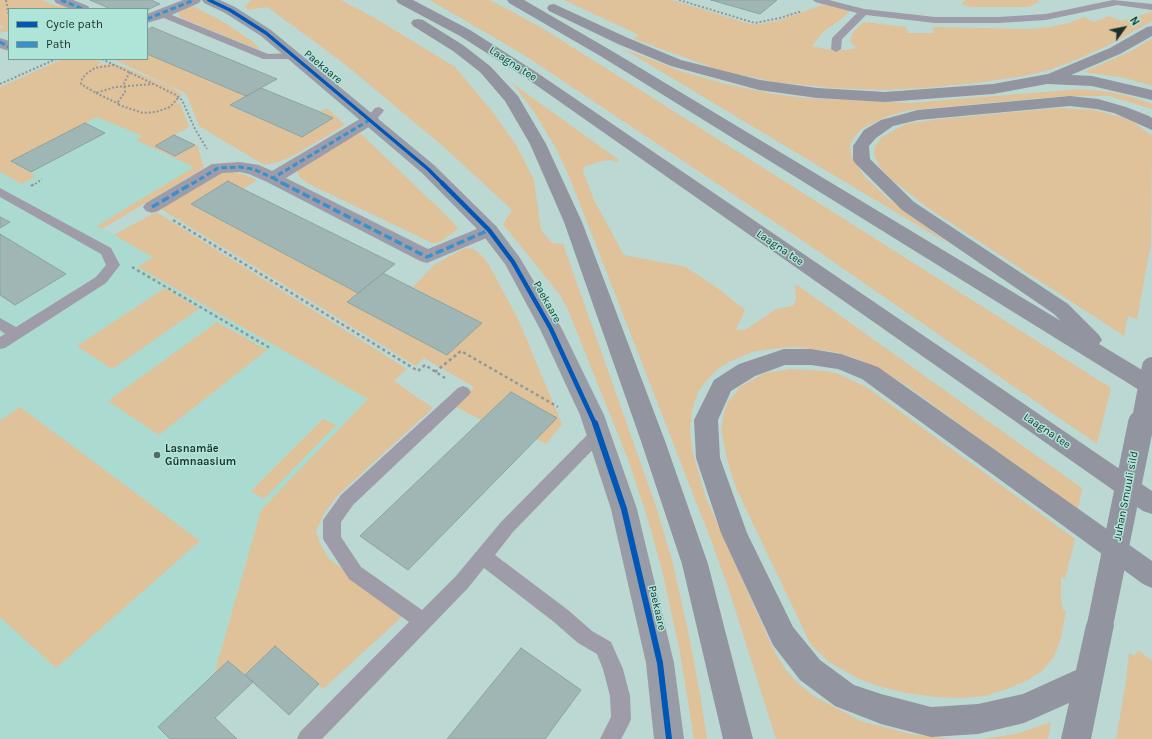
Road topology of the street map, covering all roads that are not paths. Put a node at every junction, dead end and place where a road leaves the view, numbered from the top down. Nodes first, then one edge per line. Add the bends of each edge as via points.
1 (61, 0) edge
2 (194, 0) edge
3 (209, 0) edge
4 (389, 0) edge
5 (403, 0) edge
6 (514, 0) edge
7 (534, 0) edge
8 (821, 1) edge
9 (1116, 1) edge
10 (1152, 7) edge
11 (81, 8) edge
12 (864, 12) junction
13 (162, 14) junction
14 (148, 19) edge
15 (1152, 30) edge
16 (836, 50) dead end
17 (294, 56) junction
18 (1047, 79) junction
19 (1152, 95) edge
20 (375, 115) junction
21 (1152, 125) edge
22 (273, 178) junction
23 (0, 192) edge
24 (152, 207) road end
25 (489, 230) junction
26 (0, 323) edge
27 (16, 334) junction
28 (0, 344) edge
29 (1113, 363) junction
30 (1152, 367) edge
31 (1152, 387) edge
32 (463, 392) road end
33 (598, 433) junction
34 (1152, 504) edge
35 (483, 557) junction
36 (1152, 576) edge
37 (423, 621) junction
38 (1087, 680) junction
39 (306, 739) edge
40 (610, 739) edge
41 (669, 739) edge
42 (738, 739) edge
43 (1076, 739) edge

1 - 11 street
2 - 13 street
3 - 17 street, Paekaare via 266,32
4 - 42 main road via 399,12 458,48 484,69 512,99 538,144 574,222 693,557
5 - 34 main road, Laagna tee via 465,33 531,75
6 - 29 main road via 607,54
7 - 18 main road via 676,63 759,85 817,93 885,97 992,89
8 - 12 lane
9 - 10 lane
9 - 12 lane via 1046,17 998,20 935,20
12 - 16 lane via 837,38
13 - 14 street
13 - 17 lane via 267,57
15 - 18 main road via 1115,51
17 - 20 street, Paekaare
18 - 19 main road via 1092,81
20 - 22 street
20 - 25 street, Paekaare
21 - 29 main road via 1120,110 1098,104 1070,101 918,115 888,123 870,134 862,146 862,160 908,206 1061,310
22 - 24 street via 253,169 218,168
22 - 25 street via 426,257
23 - 27 lane via 106,251 113,265 101,280
25 - 33 street, Paekaare via 513,262 551,329
26 - 27 lane
27 - 28 lane
29 - 31 main road
30 - 38 main road, Juhan Smuuli sild, bridge
32 - 37 lane via 347,500 332,520 332,538 355,573
33 - 35 lane via 507,527
33 - 41 street, Paekaare via 624,509 660,663
35 - 37 lane
35 - 40 lane via 585,637 604,648 620,696 621,719
36 - 38 main road via 870,373 841,362 811,357 784,357 746,370 722,386 706,420 708,458 734,533 783,636 810,670 845,696 881,709 931,722 978,719 1024,708
37 - 39 lane
38 - 43 main road, Juhan Smuuli sild

